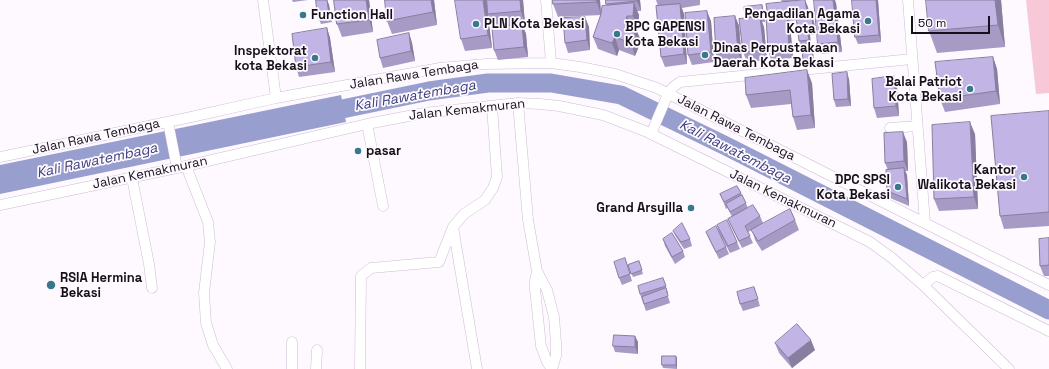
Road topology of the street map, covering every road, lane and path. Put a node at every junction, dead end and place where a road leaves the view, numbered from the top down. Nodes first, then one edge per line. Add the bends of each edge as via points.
1 (263, 0) edge
2 (546, 0) edge
3 (908, 0) edge
4 (912, 60) junction
5 (551, 63) junction
6 (667, 95) junction
7 (276, 98) junction
8 (518, 103) junction
9 (492, 106) junction
10 (367, 124) junction
11 (169, 125) junction
12 (917, 126) junction
13 (890, 128) dead end
14 (653, 131) junction
15 (0, 157) edge
16 (180, 166) junction
17 (132, 178) junction
18 (0, 205) edge
19 (383, 206) dead end
20 (925, 223) junction
21 (453, 227) junction
22 (537, 271) junction
23 (923, 285) junction
24 (1049, 285) edge
25 (152, 288) dead end
26 (1049, 331) edge
27 (292, 342) dead end
28 (317, 350) dead end
29 (227, 369) edge
30 (292, 369) edge
31 (316, 369) edge
32 (360, 369) edge
33 (477, 369) edge
34 (552, 369) edge
35 (1009, 369) edge

1 - 7 street
2 - 5 street
3 - 4 street
4 - 6 street via 680,82
4 - 12 street
5 - 6 street, Jalan Rawa Tembaga via 615,74 657,88
5 - 7 street, Jalan Rawa Tembaga via 440,68
6 - 14 street
6 - 20 street, Jalan Rawa Tembaga
7 - 11 street, Jalan Rawa Tembaga
8 - 9 street, Jalan Kemakmuran
8 - 14 street, Jalan Kemakmuran via 559,106 603,115
8 - 22 street via 528,220
9 - 10 street, Jalan Kemakmuran via 424,113
9 - 21 street via 497,177 485,200 464,214
10 - 16 street, Jalan Kemakmuran
10 - 19 street
11 - 15 street, Jalan Rawa Tembaga
11 - 16 street
12 - 13 street
12 - 20 street
14 - 23 street, Jalan Kemakmuran via 870,242
16 - 17 street, Jalan Kemakmuran
16 - 29 street via 208,222 210,242 204,293 206,323 212,345
17 - 18 street, Jalan Kemakmuran
17 - 25 street
20 - 24 street, Jalan Rawa Tembaga
21 - 32 street via 439,262 371,268 362,276
21 - 33 street
22 - 34 street via 535,293 541,346 546,362
22 - 34 street via 547,290 554,317 556,356
23 - 26 street via 938,276
23 - 35 street, Jalan Kemakmuran
27 - 30 street
28 - 31 street

